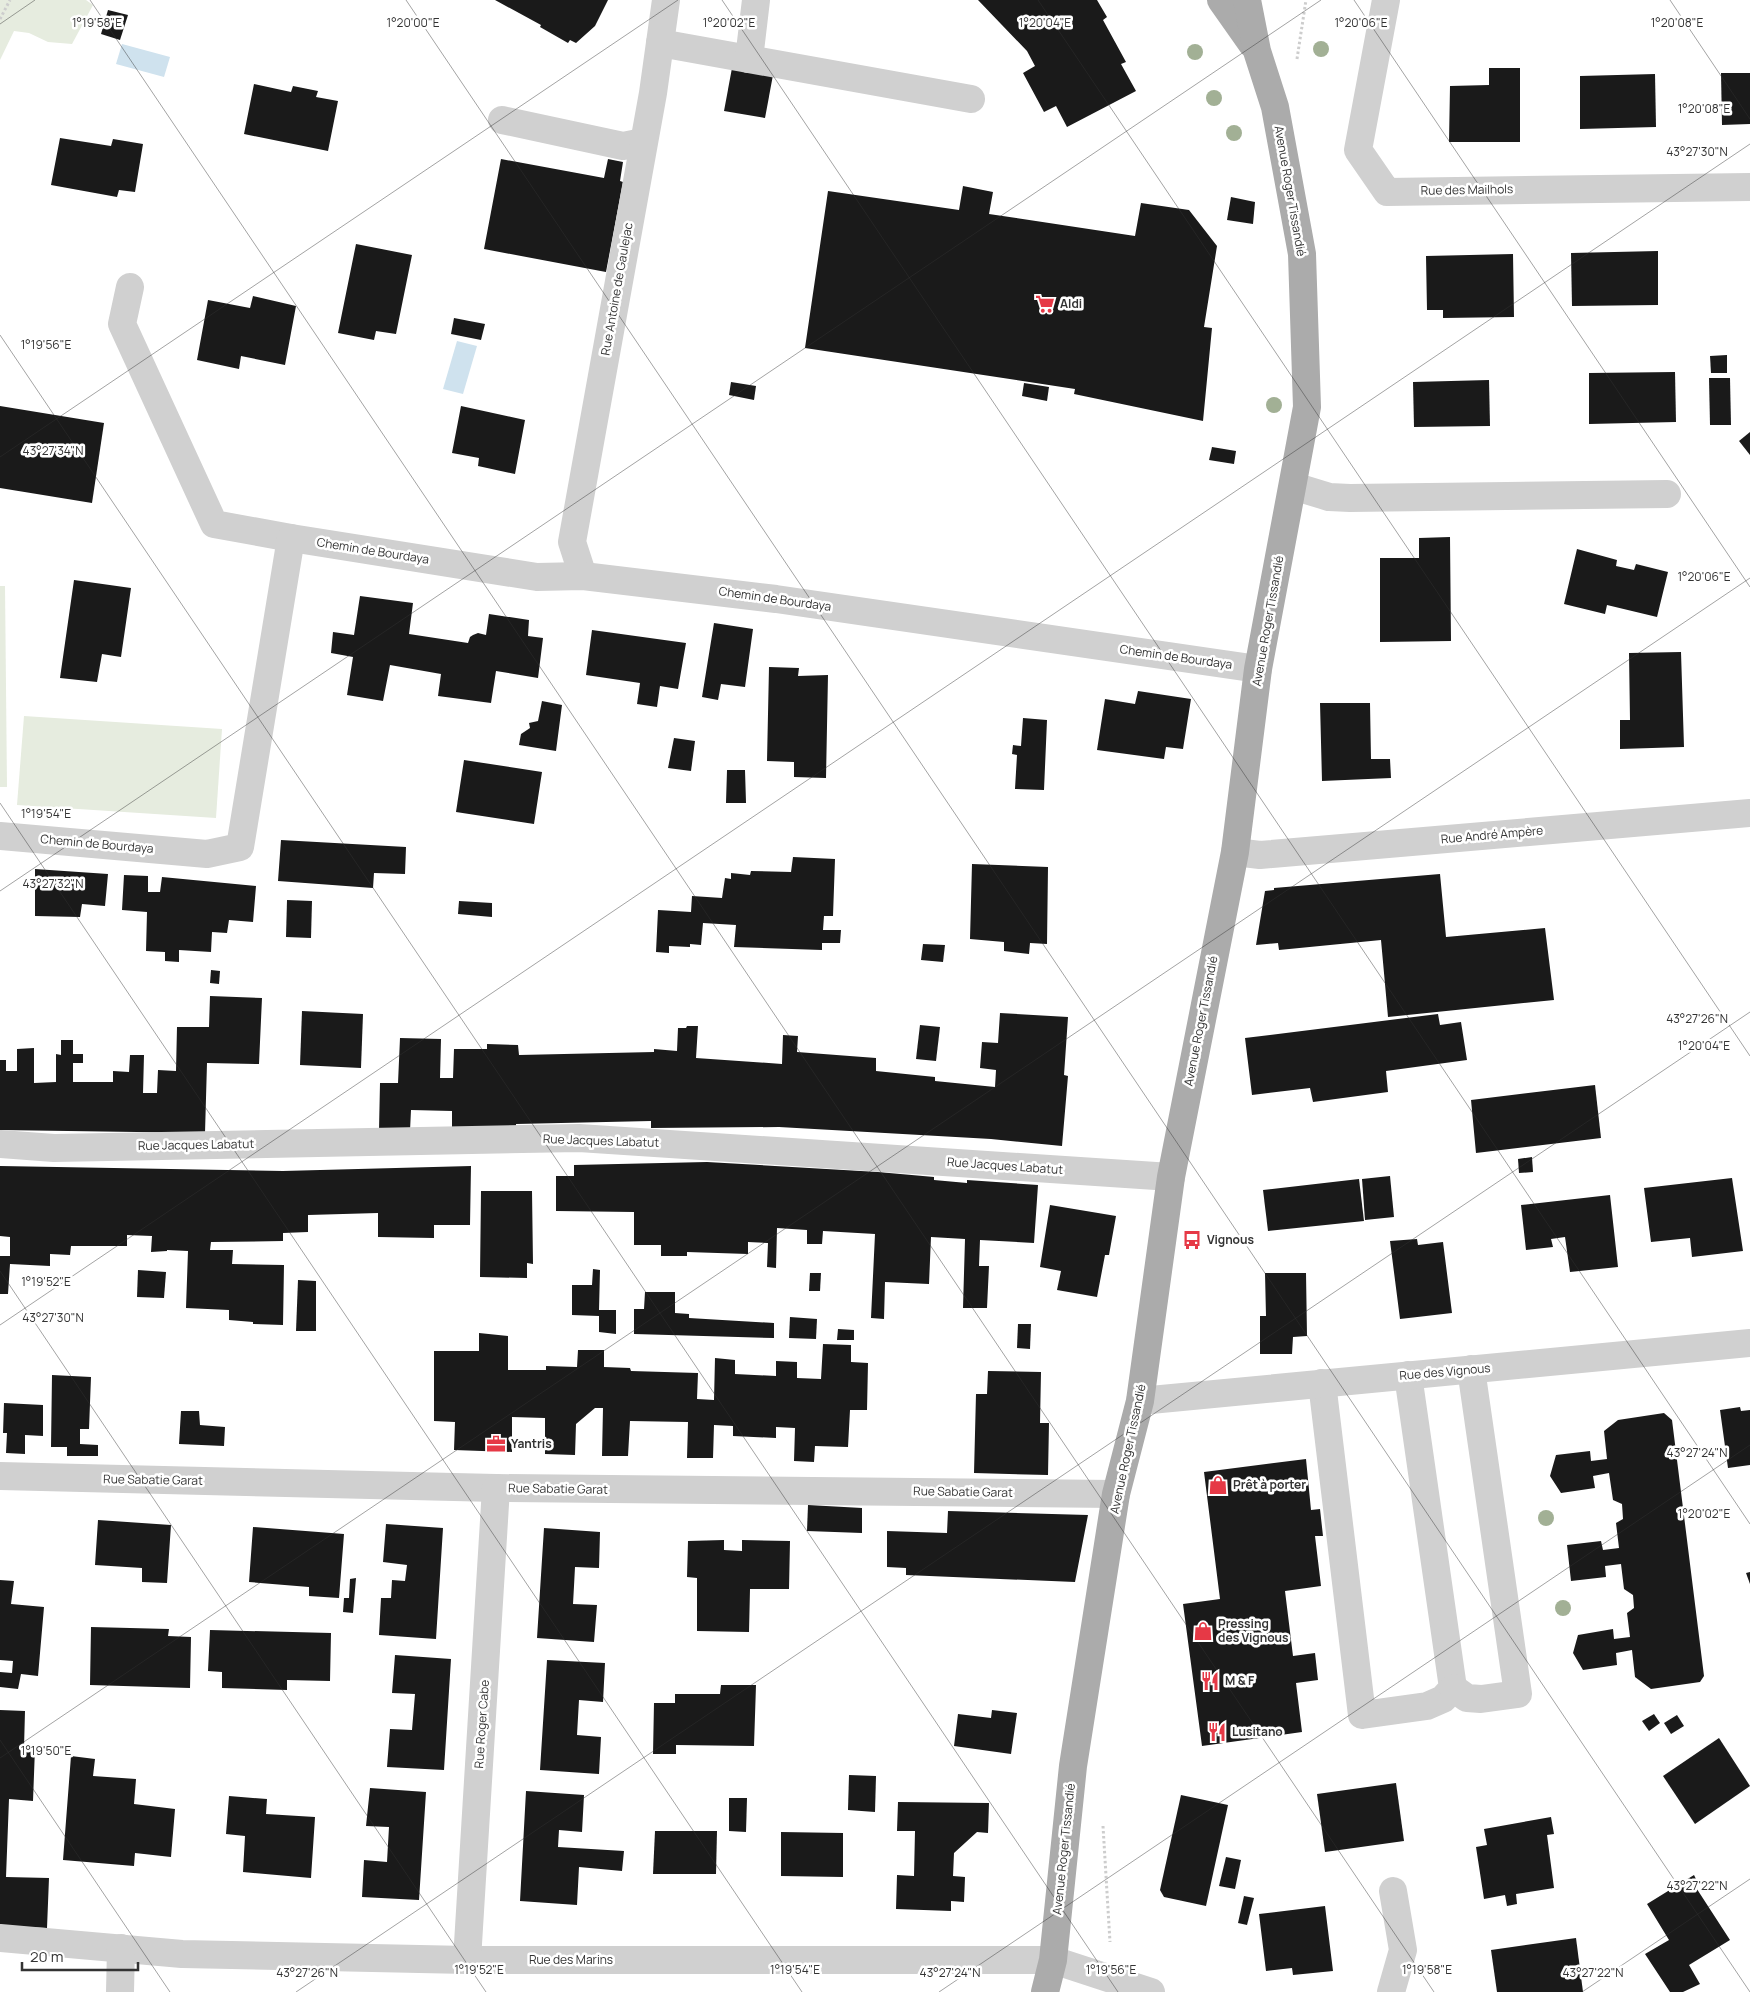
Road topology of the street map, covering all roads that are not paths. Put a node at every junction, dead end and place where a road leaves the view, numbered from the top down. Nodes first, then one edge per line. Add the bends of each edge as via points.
1 (666, 0) edge
2 (756, 0) edge
3 (1221, 0) edge
4 (1247, 0) edge
5 (1386, 0) edge
6 (660, 43) junction
7 (1257, 51) junction
8 (749, 59) junction
9 (971, 99) dead end
10 (502, 120) dead end
11 (643, 142) junction
12 (1750, 187) edge
13 (130, 287) dead end
14 (1292, 486) junction
15 (1667, 494) dead end
16 (291, 538) junction
17 (583, 576) junction
18 (1258, 669) junction
19 (1750, 813) edge
20 (0, 836) edge
21 (1235, 852) junction
22 (0, 1144) edge
23 (1171, 1177) junction
24 (1750, 1343) edge
25 (1471, 1369) junction
26 (1408, 1375) junction
27 (1322, 1383) junction
28 (1140, 1401) junction
29 (0, 1476) edge
30 (496, 1488) junction
31 (1116, 1494) junction
32 (1453, 1688) junction
33 (1394, 1891) dead end
34 (0, 1938) edge
35 (121, 1948) junction
36 (468, 1960) junction
37 (1053, 1960) junction
38 (120, 1992) edge
39 (1045, 1992) edge
40 (1151, 1992) edge
41 (1391, 1992) edge

1 - 6 street, Rue Antoine de Gaulejac
2 - 8 street
3 - 7 main road, Avenue Roger Tissandié
4 - 7 main road, Avenue Roger Tissandié
5 - 12 street, Rue des Mailhols via 1358,150 1387,192
6 - 8 street
6 - 11 street, Rue Antoine de Gaulejac
7 - 14 main road, Avenue Roger Tissandié via 1275,107 1302,254 1307,407
8 - 9 street
10 - 11 street via 624,146
11 - 17 street, Rue Antoine de Gaulejac via 572,542
13 - 16 street, Chemin de Bourdaya via 122,324 214,524
14 - 15 street via 1329,497 1350,498
14 - 18 main road, Avenue Roger Tissandié
16 - 17 street, Chemin de Bourdaya via 536,577
16 - 20 street, Chemin de Bourdaya via 240,847 207,854
17 - 18 street, Chemin de Bourdaya via 776,599
18 - 21 main road, Avenue Roger Tissandié
19 - 21 street, Rue André Ampère via 1260,855
21 - 23 main road, Avenue Roger Tissandié
22 - 23 street, Rue Jacques Labatut via 54,1148 579,1138
23 - 28 main road, Avenue Roger Tissandié
24 - 25 street, Rue des Vignous
25 - 26 street, Rue des Vignous
25 - 32 street via 1518,1694 1467,1698
26 - 27 street, Rue des Vignous
26 - 32 street
27 - 28 street, Rue des Vignous
27 - 32 street via 1362,1715 1427,1706 1443,1699
28 - 31 main road, Avenue Roger Tissandié
29 - 30 street, Rue Sabatie Garat
30 - 31 street, Rue Sabatie Garat
30 - 36 street, Rue Roger Cabe
31 - 37 main road, Avenue Roger Tissandié via 1073,1766
33 - 41 street via 1403,1950
34 - 35 street, Rue des Marins
35 - 36 street, Rue des Marins via 182,1954
35 - 38 street
36 - 37 street, Rue des Marins
37 - 39 main road, Avenue Roger Tissandié
37 - 40 street, Rue des Marins

